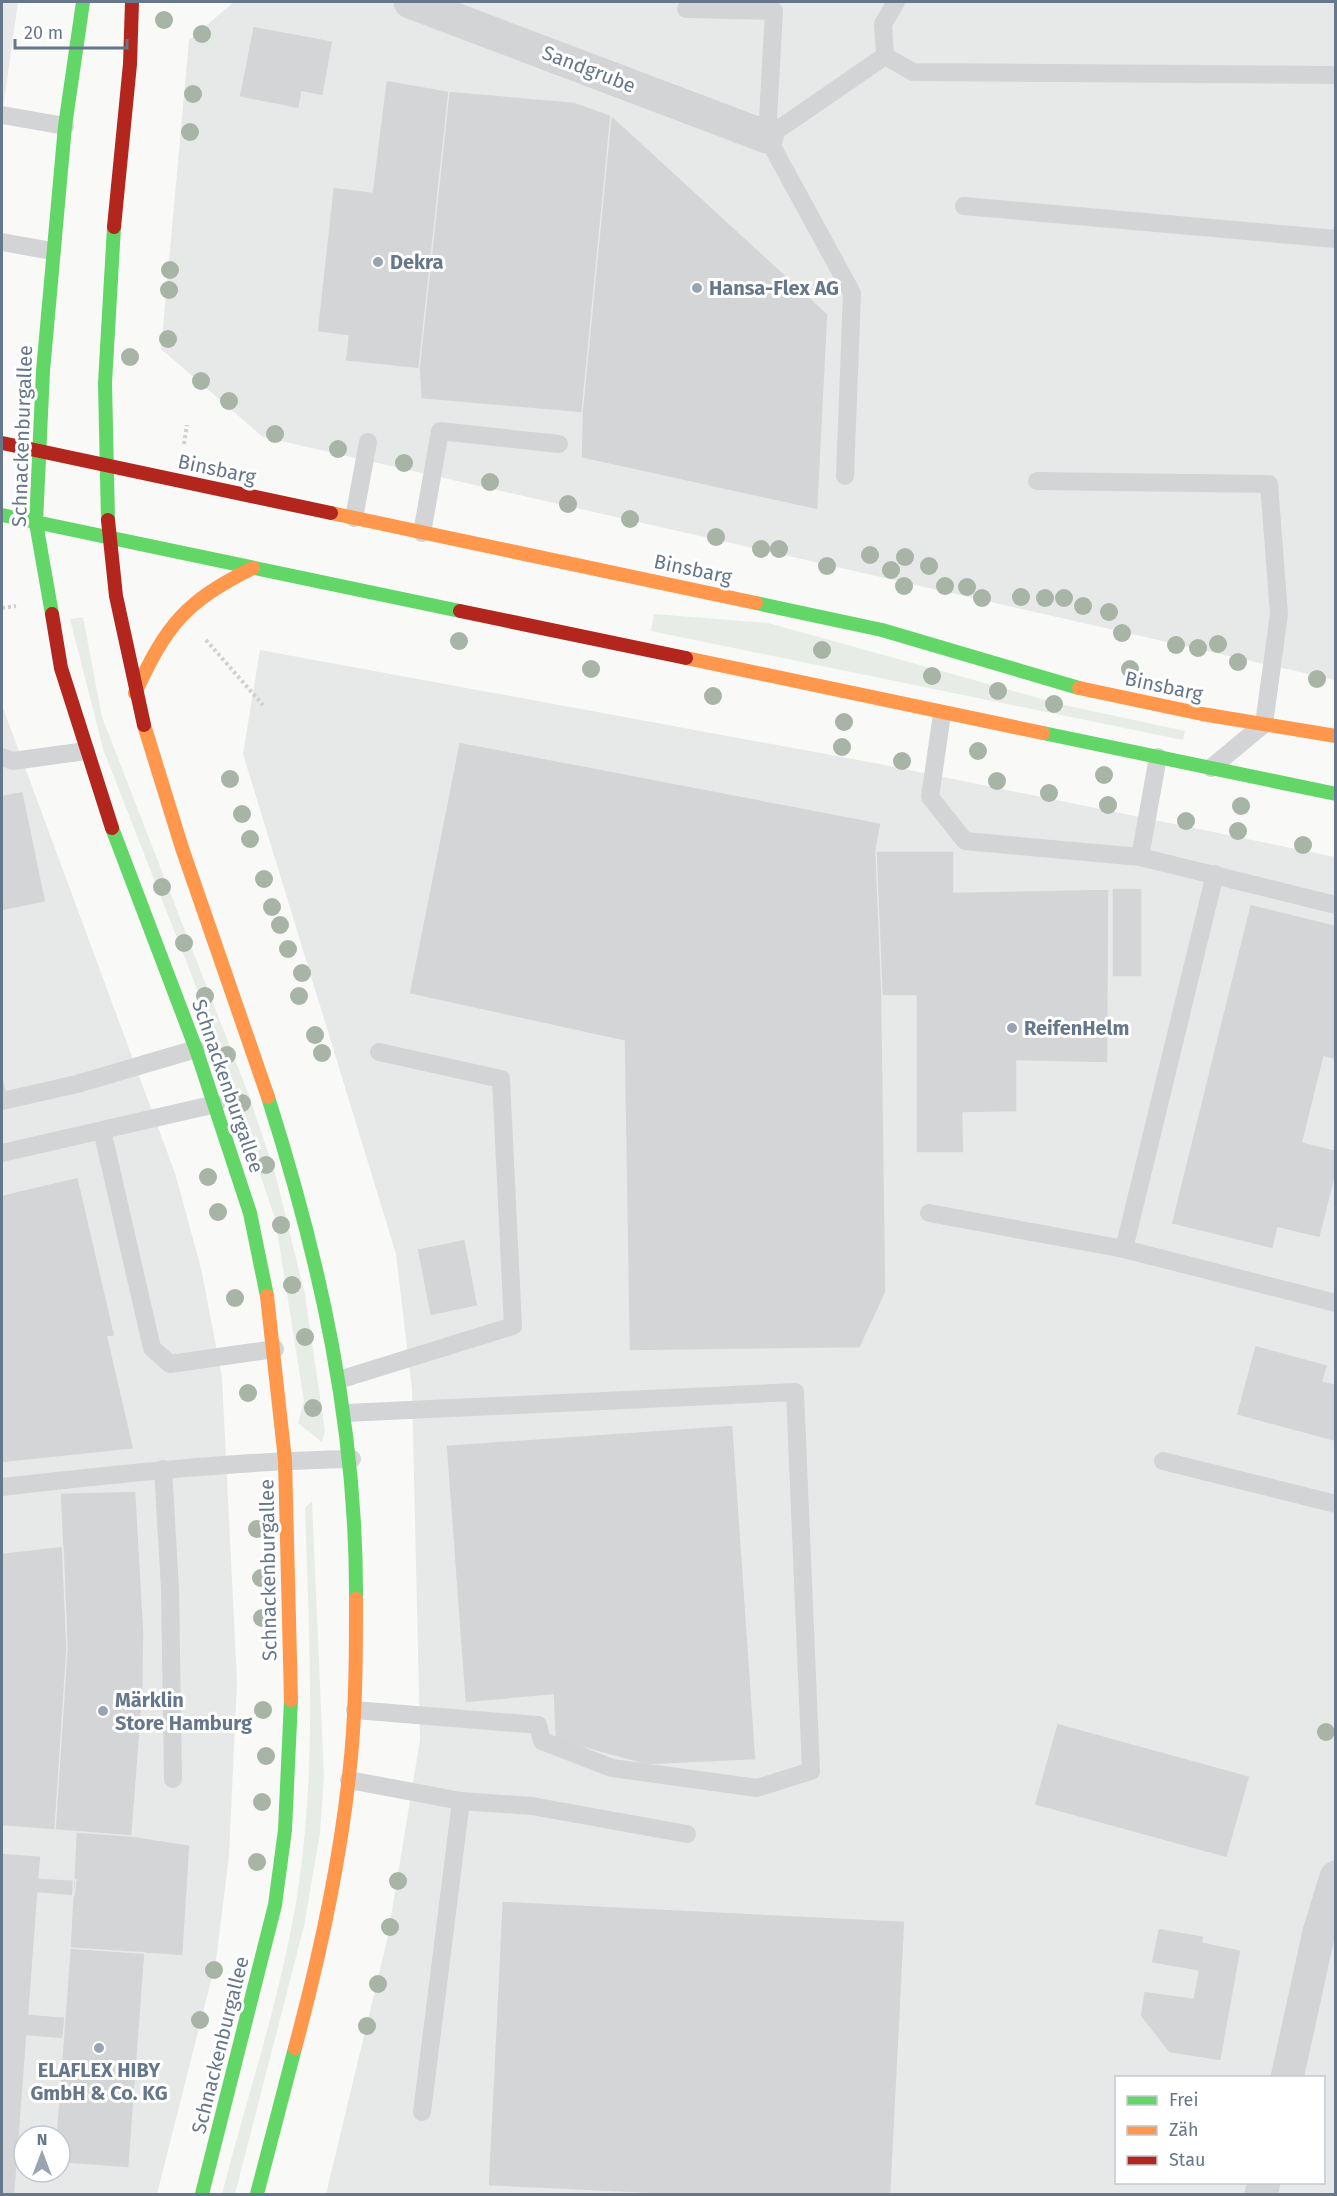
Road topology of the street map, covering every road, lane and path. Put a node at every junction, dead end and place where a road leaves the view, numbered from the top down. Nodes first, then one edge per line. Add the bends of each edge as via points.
1 (83, 2) edge
2 (132, 2) edge
3 (410, 2) edge
4 (896, 2) edge
5 (686, 9) dead end
6 (885, 56) junction
7 (1335, 75) edge
8 (2, 115) edge
9 (65, 126) junction
10 (767, 137) junction
11 (964, 206) dead end
12 (1335, 239) edge
13 (2, 242) edge
14 (52, 251) junction
15 (187, 425) dead end
16 (368, 442) dead end
17 (2, 443) edge
18 (559, 444) dead end
19 (183, 445) dead end
20 (39, 451) junction
21 (104, 466) junction
22 (845, 476) dead end
23 (1037, 481) dead end
24 (2, 515) edge
25 (354, 518) junction
26 (36, 523) junction
27 (422, 532) junction
28 (108, 539) junction
29 (253, 568) junction
30 (205, 638) dead end
31 (135, 693) junction
32 (263, 705) dead end
33 (942, 714) junction
34 (1264, 724) junction
35 (1335, 736) edge
36 (86, 751) junction
37 (2, 757) edge
38 (1158, 757) junction
39 (1211, 768) junction
40 (1335, 794) edge
41 (1140, 857) junction
42 (1215, 874) junction
43 (1335, 905) edge
44 (196, 1049) junction
45 (379, 1052) dead end
46 (2, 1101) edge
47 (216, 1104) junction
48 (102, 1130) junction
49 (2, 1153) edge
50 (929, 1213) dead end
51 (1124, 1250) junction
52 (1335, 1303) edge
53 (275, 1349) junction
54 (342, 1379) junction
55 (346, 1413) junction
56 (352, 1459) junction
57 (285, 1460) junction
58 (1163, 1461) dead end
59 (163, 1469) junction
60 (2, 1487) edge
61 (1335, 1504) edge
62 (355, 1710) junction
63 (173, 1779) dead end
64 (349, 1780) junction
65 (461, 1802) junction
66 (687, 1834) dead end
67 (1335, 1877) edge
68 (1287, 2076) edge
69 (422, 2112) dead end
70 (202, 2194) edge
71 (256, 2194) edge

1 - 9 main road, Schnackenburgallee
2 - 21 main road, Schnackenburgallee via 110,282
3 - 10 street, Sandgrube
4 - 6 lane via 883,24
5 - 10 lane via 774,10
6 - 7 lane via 913,72
6 - 10 lane
8 - 9 lane
9 - 14 main road, Schnackenburgallee
10 - 22 lane via 852,293
11 - 12 lane
13 - 14 lane
14 - 20 main road, Schnackenburgallee
15 - 19 path
16 - 25 lane
17 - 20 main road, Binsbarg
18 - 27 lane via 440,431
20 - 21 main road, Binsbarg
20 - 26 main road, Schnackenburgallee
21 - 25 main road, Binsbarg
21 - 28 main road, Schnackenburgallee
23 - 34 lane via 1269,484 1279,614
24 - 26 main road
25 - 27 main road, Binsbarg
26 - 28 main road
26 - 36 main road, Schnackenburgallee via 61,668
27 - 34 main road, Binsbarg via 882,630 1080,688
28 - 29 main road
28 - 31 main road, Schnackenburgallee
29 - 31 main road via 196,598 180,614 152,655
29 - 33 main road
30 - 32 path
31 - 54 main road, Schnackenburgallee via 168,811 284,1147 316,1259
33 - 38 main road
33 - 41 lane via 930,797 965,841
34 - 35 main road, Binsbarg
34 - 39 lane
36 - 37 lane via 14,761
36 - 44 main road, Schnackenburgallee
38 - 39 main road
38 - 41 lane
39 - 40 main road
41 - 42 lane
42 - 43 lane
42 - 51 lane
44 - 46 lane
44 - 47 main road, Schnackenburgallee
45 - 54 lane via 501,1079 513,1326
47 - 48 lane
47 - 53 main road, Schnackenburgallee via 250,1213
48 - 49 lane
48 - 53 lane via 152,1348 170,1364
50 - 51 lane
51 - 52 lane
53 - 57 main road, Schnackenburgallee
54 - 55 main road, Schnackenburgallee
55 - 56 main road, Schnackenburgallee
55 - 62 lane via 795,1392 811,1772 756,1788 745,1787 612,1768 542,1741 538,1725
56 - 57 lane
56 - 62 main road, Schnackenburgallee via 357,1556
57 - 59 lane
57 - 70 main road, Schnackenburgallee via 291,1713 285,1830 274,1905
58 - 61 lane
59 - 60 lane
59 - 63 lane via 170,1588
62 - 64 main road, Schnackenburgallee
64 - 65 lane
64 - 71 main road, Schnackenburgallee via 326,1918
65 - 66 lane via 532,1806
65 - 69 lane
67 - 68 street

